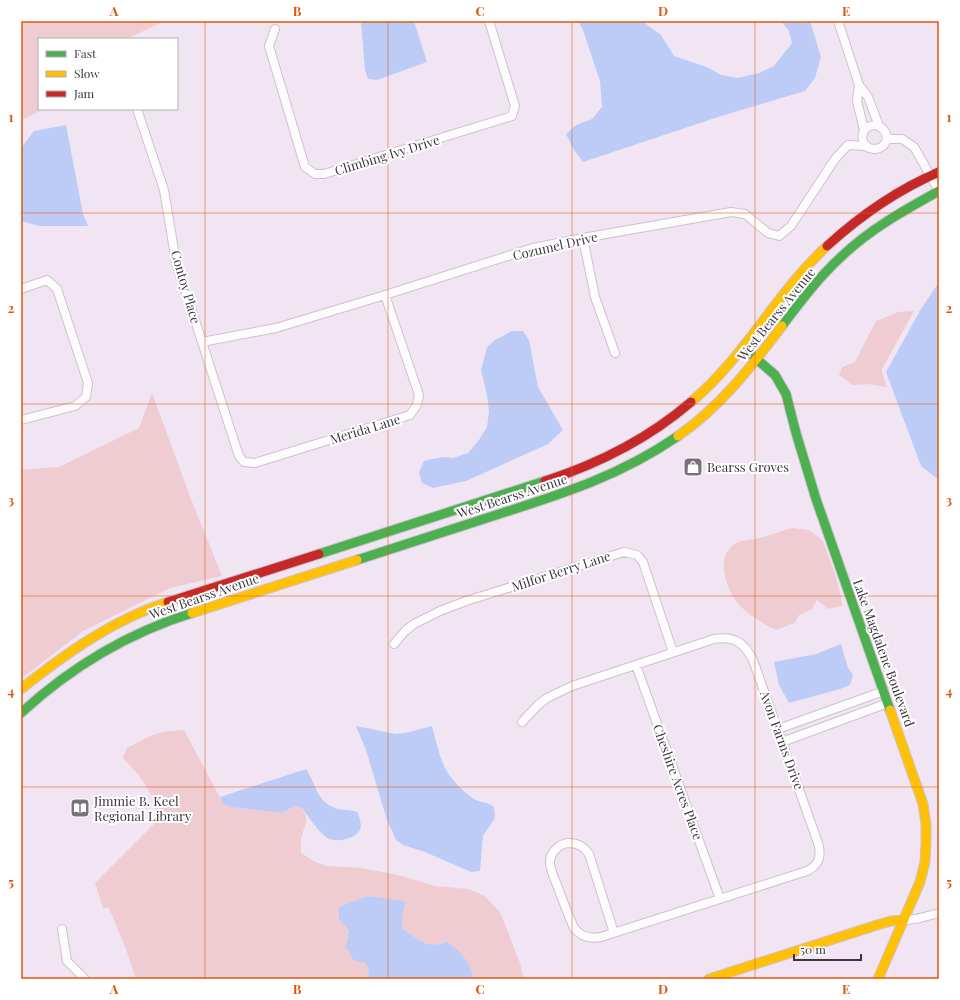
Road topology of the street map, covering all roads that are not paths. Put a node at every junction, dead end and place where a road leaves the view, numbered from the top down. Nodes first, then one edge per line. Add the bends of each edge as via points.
1 (489, 21) edge
2 (838, 21) edge
3 (274, 29) dead end
4 (859, 85) junction
5 (137, 110) edge
6 (879, 126) junction
7 (864, 130) junction
8 (887, 139) junction
9 (865, 146) junction
10 (939, 172) edge
11 (930, 176) junction
12 (939, 191) edge
13 (583, 238) junction
14 (21, 289) edge
15 (385, 295) junction
16 (202, 342) junction
17 (744, 348) junction
18 (614, 353) dead end
19 (758, 358) junction
20 (21, 420) edge
21 (244, 462) joint
22 (394, 644) dead end
23 (673, 652) junction
24 (636, 665) junction
25 (21, 689) edge
26 (884, 691) junction
27 (888, 703) junction
28 (21, 713) edge
29 (820, 714) junction
30 (522, 722) dead end
31 (825, 726) junction
32 (778, 729) junction
33 (782, 742) junction
34 (720, 899) junction
35 (939, 913) edge
36 (904, 920) junction
37 (62, 929) dead end
38 (614, 933) junction
39 (84, 979) edge
40 (709, 979) edge
41 (878, 979) edge

1 - 3 street, Climbing Ivy Drive via 515,106 512,116 324,174 315,174 305,167 269,46
2 - 4 street
4 - 6 street via 868,97
4 - 7 street via 857,101
5 - 16 street, Contoy Place via 164,190 176,262
6 - 7 street via 870,126
6 - 8 street via 883,128
7 - 9 street via 862,139
8 - 9 street via 883,147 877,149
8 - 11 street via 902,139 914,147
9 - 13 street, Cozumel Drive via 848,145 835,159 791,226 779,236 768,233 745,214 731,212
10 - 11 main road, West Bearss Avenue
11 - 12 street
11 - 17 main road, West Bearss Avenue via 860,219 819,253 794,280
12 - 19 main road, West Bearss Avenue via 904,210 872,232 834,264 816,282
13 - 15 street, Cozumel Drive via 533,248
13 - 18 street via 595,297
14 - 20 street via 47,280 57,288 88,383 86,397 75,406
15 - 16 street, Cozumel Drive via 276,328
15 - 21 street, Merida Lane via 419,395 417,405 410,415 255,463
16 - 21 street, Contoy Place via 239,456
17 - 19 main road, Lake Magdalene Boulevard
17 - 25 main road, West Bearss Avenue via 713,382 684,408 650,433 609,456 561,476 162,604 80,645
19 - 26 main road, Lake Magdalene Boulevard via 775,375 786,394 816,499
19 - 28 main road, West Bearss Avenue via 697,422 667,444 621,470 562,494 172,619 95,657 59,681
22 - 23 street, Milfor Berry Lane via 414,624 447,609 624,552 637,555 643,562
23 - 24 street, Avon Farms Drive
23 - 32 street, Avon Farms Drive via 714,639 732,639 741,643 753,660
24 - 30 street, Avon Farms Drive via 556,693 538,705
24 - 34 street, Cheshire Acres Place
26 - 27 main road, Lake Magdalene Boulevard
26 - 29 street
27 - 31 street
27 - 36 main road, Lake Magdalene Boulevard via 920,792 926,819 927,848 924,870
29 - 31 street
29 - 32 street
31 - 33 street
32 - 33 street, Avon Farms Drive
33 - 34 street, Avon Farms Drive via 818,843 819,860 807,871
34 - 38 street, Avon Farms Drive
35 - 36 street
36 - 40 main road via 877,925
36 - 41 main road, Lake Magdalene Boulevard
37 - 39 street via 67,961
38 - 38 street, Avon Farms Drive via 589,854 579,844 565,843 558,846 550,858 550,864 574,928 580,935 589,938

